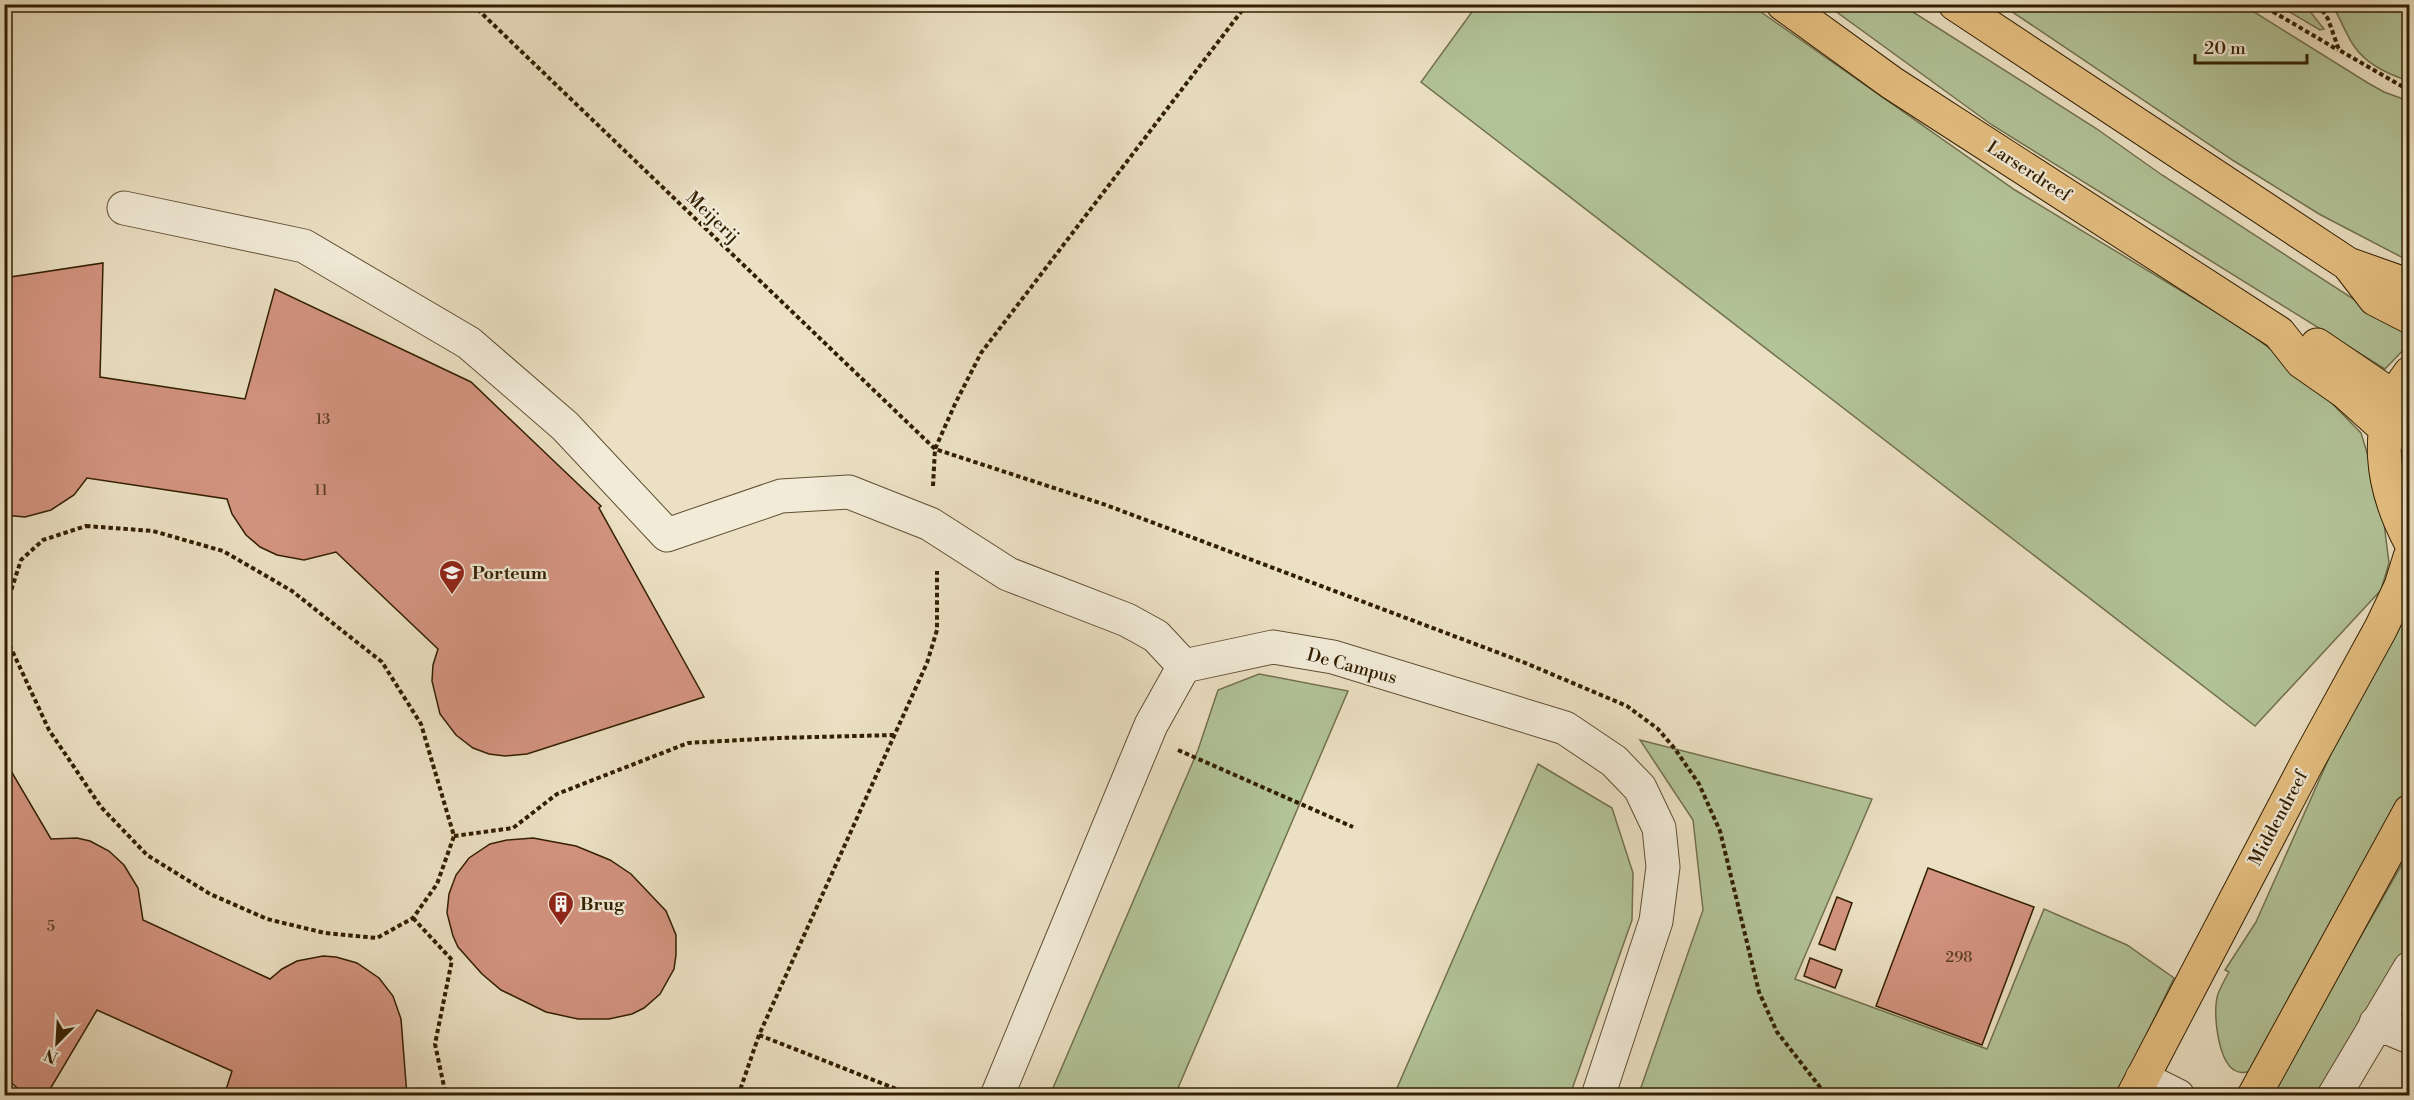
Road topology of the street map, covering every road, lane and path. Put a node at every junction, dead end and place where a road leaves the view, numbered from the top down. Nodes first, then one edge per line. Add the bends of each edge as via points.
1 (472, 4) edge
2 (1246, 4) edge
3 (1784, 4) edge
4 (1955, 4) edge
5 (2260, 4) edge
6 (2318, 4) edge
7 (2339, 50) junction
8 (2409, 91) edge
9 (124, 208) dead end
10 (2348, 264) junction
11 (2409, 286) edge
12 (2409, 317) edge
13 (2400, 409) edge
14 (935, 449) junction
15 (930, 524) junction
16 (2409, 541) edge
17 (2409, 557) edge
18 (1184, 666) junction
19 (894, 735) junction
20 (1147, 736) junction
21 (2409, 811) edge
22 (1353, 827) dead end
23 (454, 836) junction
24 (413, 918) junction
25 (2409, 968) edge
26 (2376, 1023) junction
27 (759, 1035) junction
28 (2409, 1037) edge
29 (2138, 1087) edge
30 (446, 1095) edge
31 (738, 1095) edge
32 (914, 1095) edge
33 (997, 1095) edge
34 (1598, 1095) edge
35 (2178, 1095) edge
36 (2254, 1095) edge
37 (2334, 1095) edge

1 - 14 path, Meijerij
2 - 14 path via 981,353
3 - 13 main road, Larserdreef via 1892,83 2278,333 2302,362 2345,392
4 - 10 main road
5 - 7 path
6 - 7 path
7 - 8 path
9 - 15 street via 304,246 469,344 565,426 667,535 781,496 849,492
10 - 11 main road
10 - 12 main road via 2375,300
13 - 16 main road via 2383,459 2388,488
14 - 15 path
15 - 18 street via 1008,574 1127,620 1156,636
15 - 19 path via 938,582 937,630 927,663
17 - 29 main road, Middendreef via 2401,586 2381,628
18 - 20 street
18 - 34 street, De Campus via 1273,647 1333,657 1565,728 1614,761 1640,788 1659,828 1663,867 1656,921
19 - 23 path via 688,743 557,794 513,828
19 - 27 path
20 - 22 path
20 - 33 street
21 - 36 main road
23 - 24 path via 437,884
23 - 24 path via 421,724 382,662 292,591 223,551 153,531 86,526 43,540 21,560 9,597 10,646 49,730 101,807 147,855 210,894 267,919 325,933 376,938
24 - 30 path via 452,960 435,1044
25 - 26 street
26 - 28 street
26 - 37 street
27 - 31 path
27 - 32 path
29 - 35 street, Middendreef

